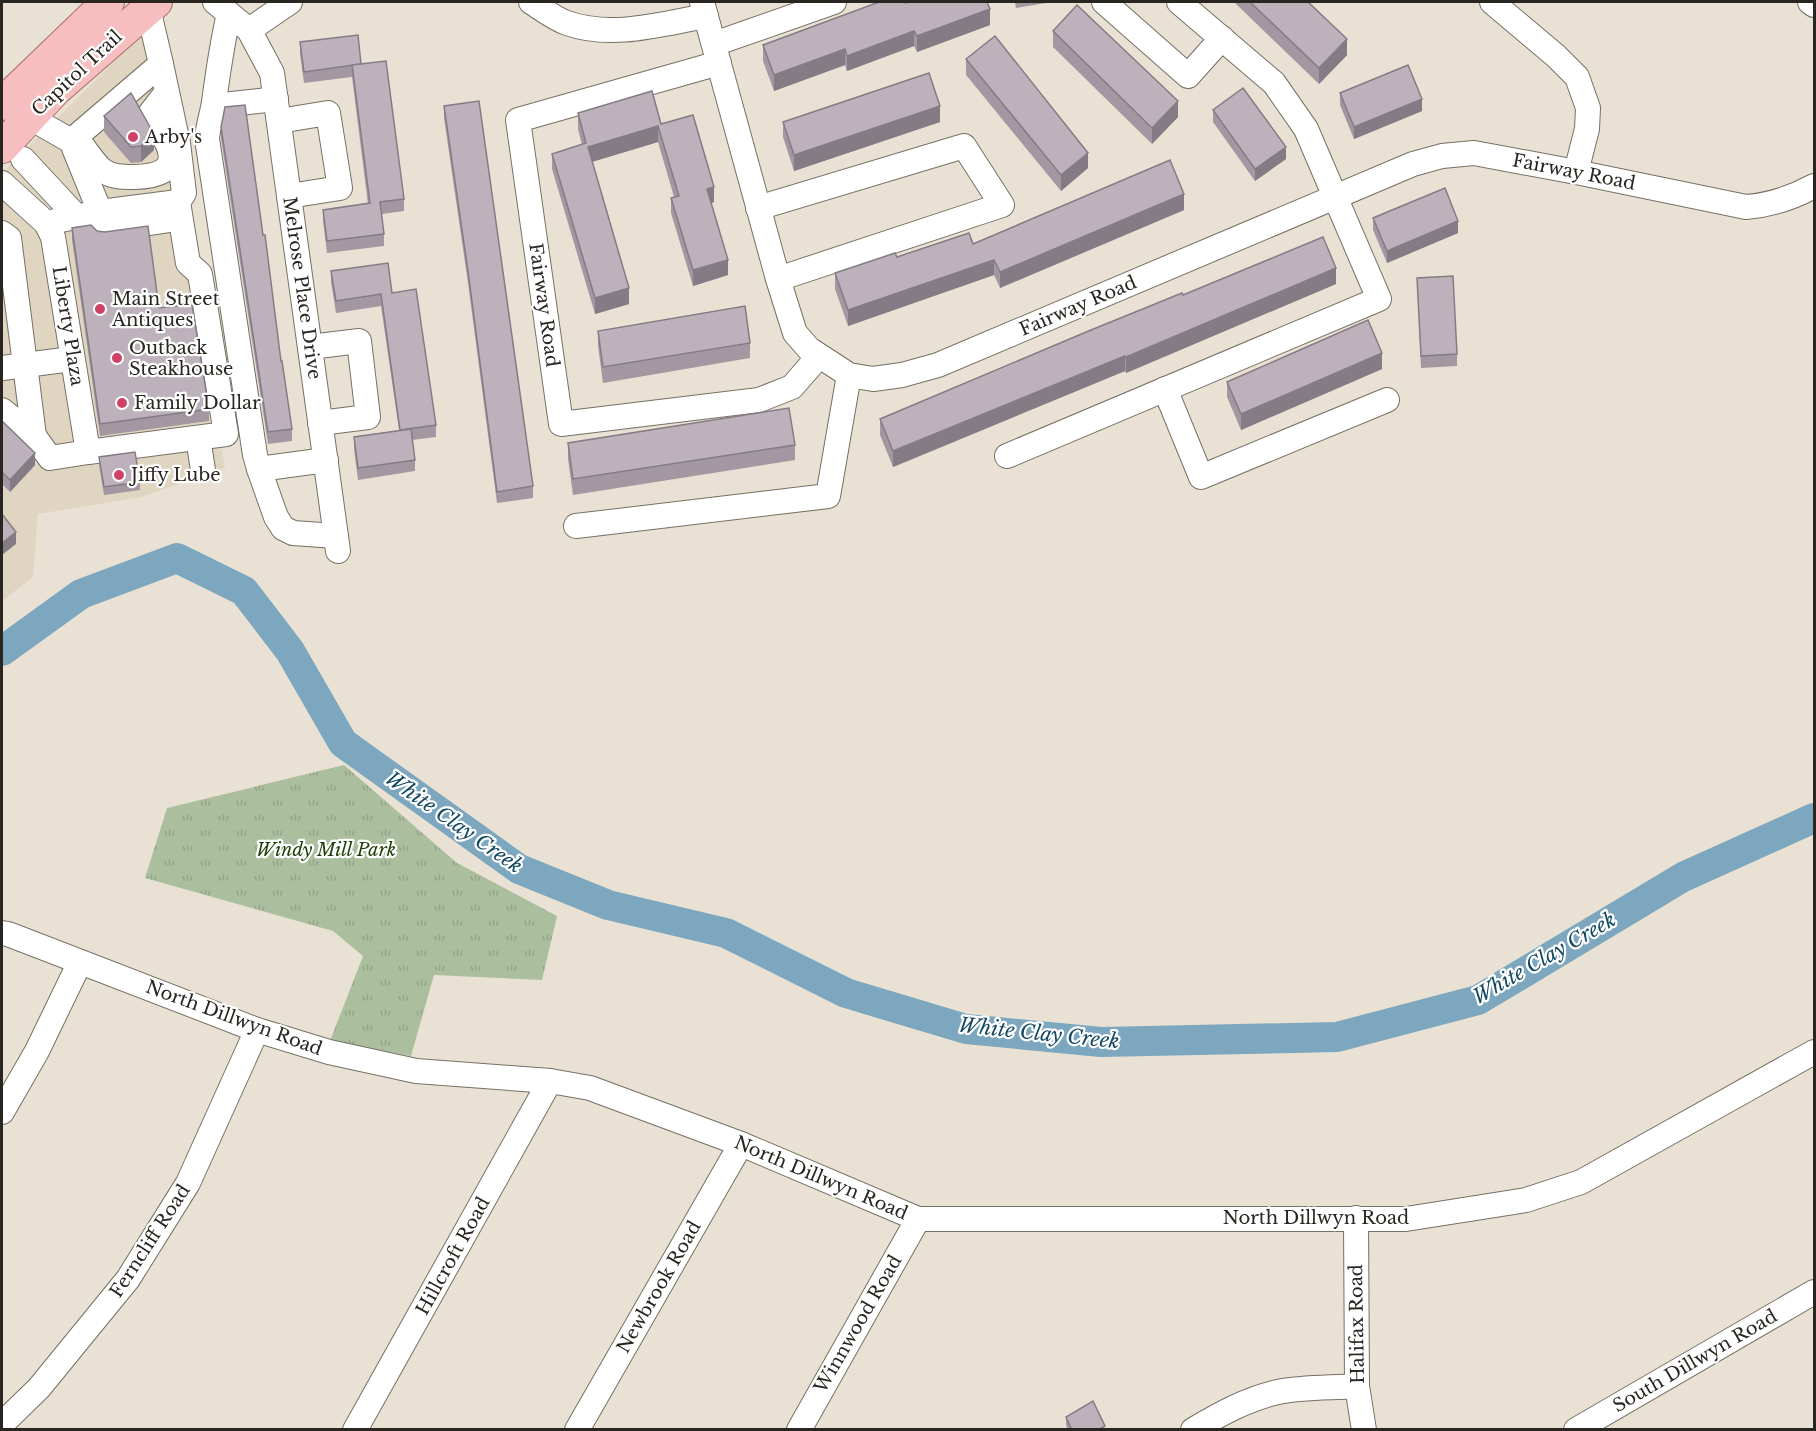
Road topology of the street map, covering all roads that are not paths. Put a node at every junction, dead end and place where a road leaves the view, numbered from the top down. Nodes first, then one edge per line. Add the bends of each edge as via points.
1 (108, 2) edge
2 (290, 2) edge
3 (531, 2) edge
4 (834, 2) edge
5 (1104, 2) edge
6 (1179, 2) edge
7 (1492, 2) edge
8 (1810, 2) edge
9 (152, 5) edge
10 (1815, 5) edge
11 (222, 8) edge
12 (704, 9) edge
13 (249, 30) junction
14 (1222, 38) junction
15 (716, 53) junction
16 (161, 64) junction
17 (166, 93) junction
18 (2, 104) edge
19 (214, 106) junction
20 (278, 110) junction
21 (29, 117) junction
22 (72, 143) junction
23 (12, 153) edge
24 (1576, 172) junction
25 (2, 183) edge
26 (1815, 186) edge
27 (289, 196) junction
28 (1335, 197) junction
29 (758, 208) junction
30 (179, 210) junction
31 (92, 222) junction
32 (50, 230) junction
33 (2, 233) edge
34 (778, 279) junction
35 (310, 347) junction
36 (819, 356) junction
37 (72, 359) junction
38 (13, 366) edge
39 (849, 375) junction
40 (1165, 389) junction
41 (1387, 400) dead end
42 (2, 410) edge
43 (320, 423) junction
44 (34, 436) junction
45 (198, 438) junction
46 (88, 452) junction
47 (1007, 456) dead end
48 (326, 460) junction
49 (259, 469) junction
50 (203, 470) dead end
51 (576, 526) dead end
52 (2, 933) edge
53 (80, 962) junction
54 (257, 1030) junction
55 (1815, 1052) edge
56 (550, 1081) junction
57 (2, 1112) edge
58 (741, 1144) junction
59 (1356, 1218) junction
60 (918, 1219) junction
61 (1815, 1292) edge
62 (1357, 1386) junction
63 (2, 1424) edge
64 (355, 1430) edge
65 (577, 1430) edge
66 (799, 1430) edge
67 (1193, 1430) edge
68 (1364, 1430) edge
69 (1576, 1430) edge

1 - 18 main road, Capitol Trail
2 - 13 street
3 - 12 street via 566,23 592,30 622,31
4 - 15 street
5 - 14 street via 1188,76
6 - 14 street
7 - 24 street via 1577,77 1588,108
8 - 10 street
9 - 16 street
9 - 21 main road, Capitol Trail via 54,90
11 - 13 street, Melrose Place Drive
11 - 19 street
12 - 15 street, Fairway Road
13 - 20 street, Melrose Place Drive via 272,73
14 - 28 street via 1274,83 1306,129
15 - 29 street, Fairway Road
15 - 36 street, Fairway Road via 518,120 561,424 759,400 792,387
16 - 17 street
16 - 22 street
17 - 22 street via 149,115 169,147 169,166 163,171 149,176 111,175 81,144
17 - 30 street via 184,193
19 - 20 street
19 - 49 street via 207,139
20 - 27 street, Melrose Place Drive
20 - 27 street via 328,113 340,188
21 - 22 street
21 - 23 main road, Capitol Trail
22 - 31 street
23 - 31 street
24 - 26 street, Fairway Road via 1746,207 1792,198
24 - 28 street, Fairway Road via 1474,153 1442,156
25 - 32 street
27 - 35 street, Melrose Place Drive
28 - 39 street, Fairway Road via 938,365 883,378
28 - 40 street via 1378,299
29 - 34 street, Fairway Road
29 - 34 street via 964,146 1002,205
30 - 31 street
30 - 45 street via 188,263 200,274 226,434
31 - 32 street
32 - 37 street, Liberty Plaza
33 - 38 street via 9,238
34 - 36 street, Fairway Road via 795,333
35 - 43 street, Melrose Place Drive
35 - 43 street via 359,341 369,417
36 - 39 street, Fairway Road
37 - 38 street
37 - 46 street, Liberty Plaza
38 - 44 street
39 - 51 street via 828,496
40 - 41 street via 1201,477
40 - 47 street
42 - 44 street
43 - 48 street, Melrose Place Drive
44 - 46 street via 50,458
45 - 46 street
45 - 50 street
48 - 49 street
48 - 49 street, Melrose Place Drive via 337,544 283,528
52 - 53 street, North Dillwyn Road
53 - 54 street, North Dillwyn Road
53 - 57 street
54 - 56 street, North Dillwyn Road via 329,1052 417,1071
54 - 63 street, Ferncliff Road via 188,1184 128,1279 39,1388
55 - 59 street, North Dillwyn Road via 1581,1182 1526,1200 1406,1219
56 - 58 street, North Dillwyn Road via 590,1088
56 - 64 street, Hillcroft Road
58 - 60 street, North Dillwyn Road
58 - 65 street, Newbrook Road
59 - 60 street, North Dillwyn Road
59 - 62 street, Halifax Road
60 - 66 street, Winnwood Road
61 - 69 street, South Dillwyn Road
62 - 67 street via 1279,1392 1252,1399
62 - 68 street, Halifax Road

